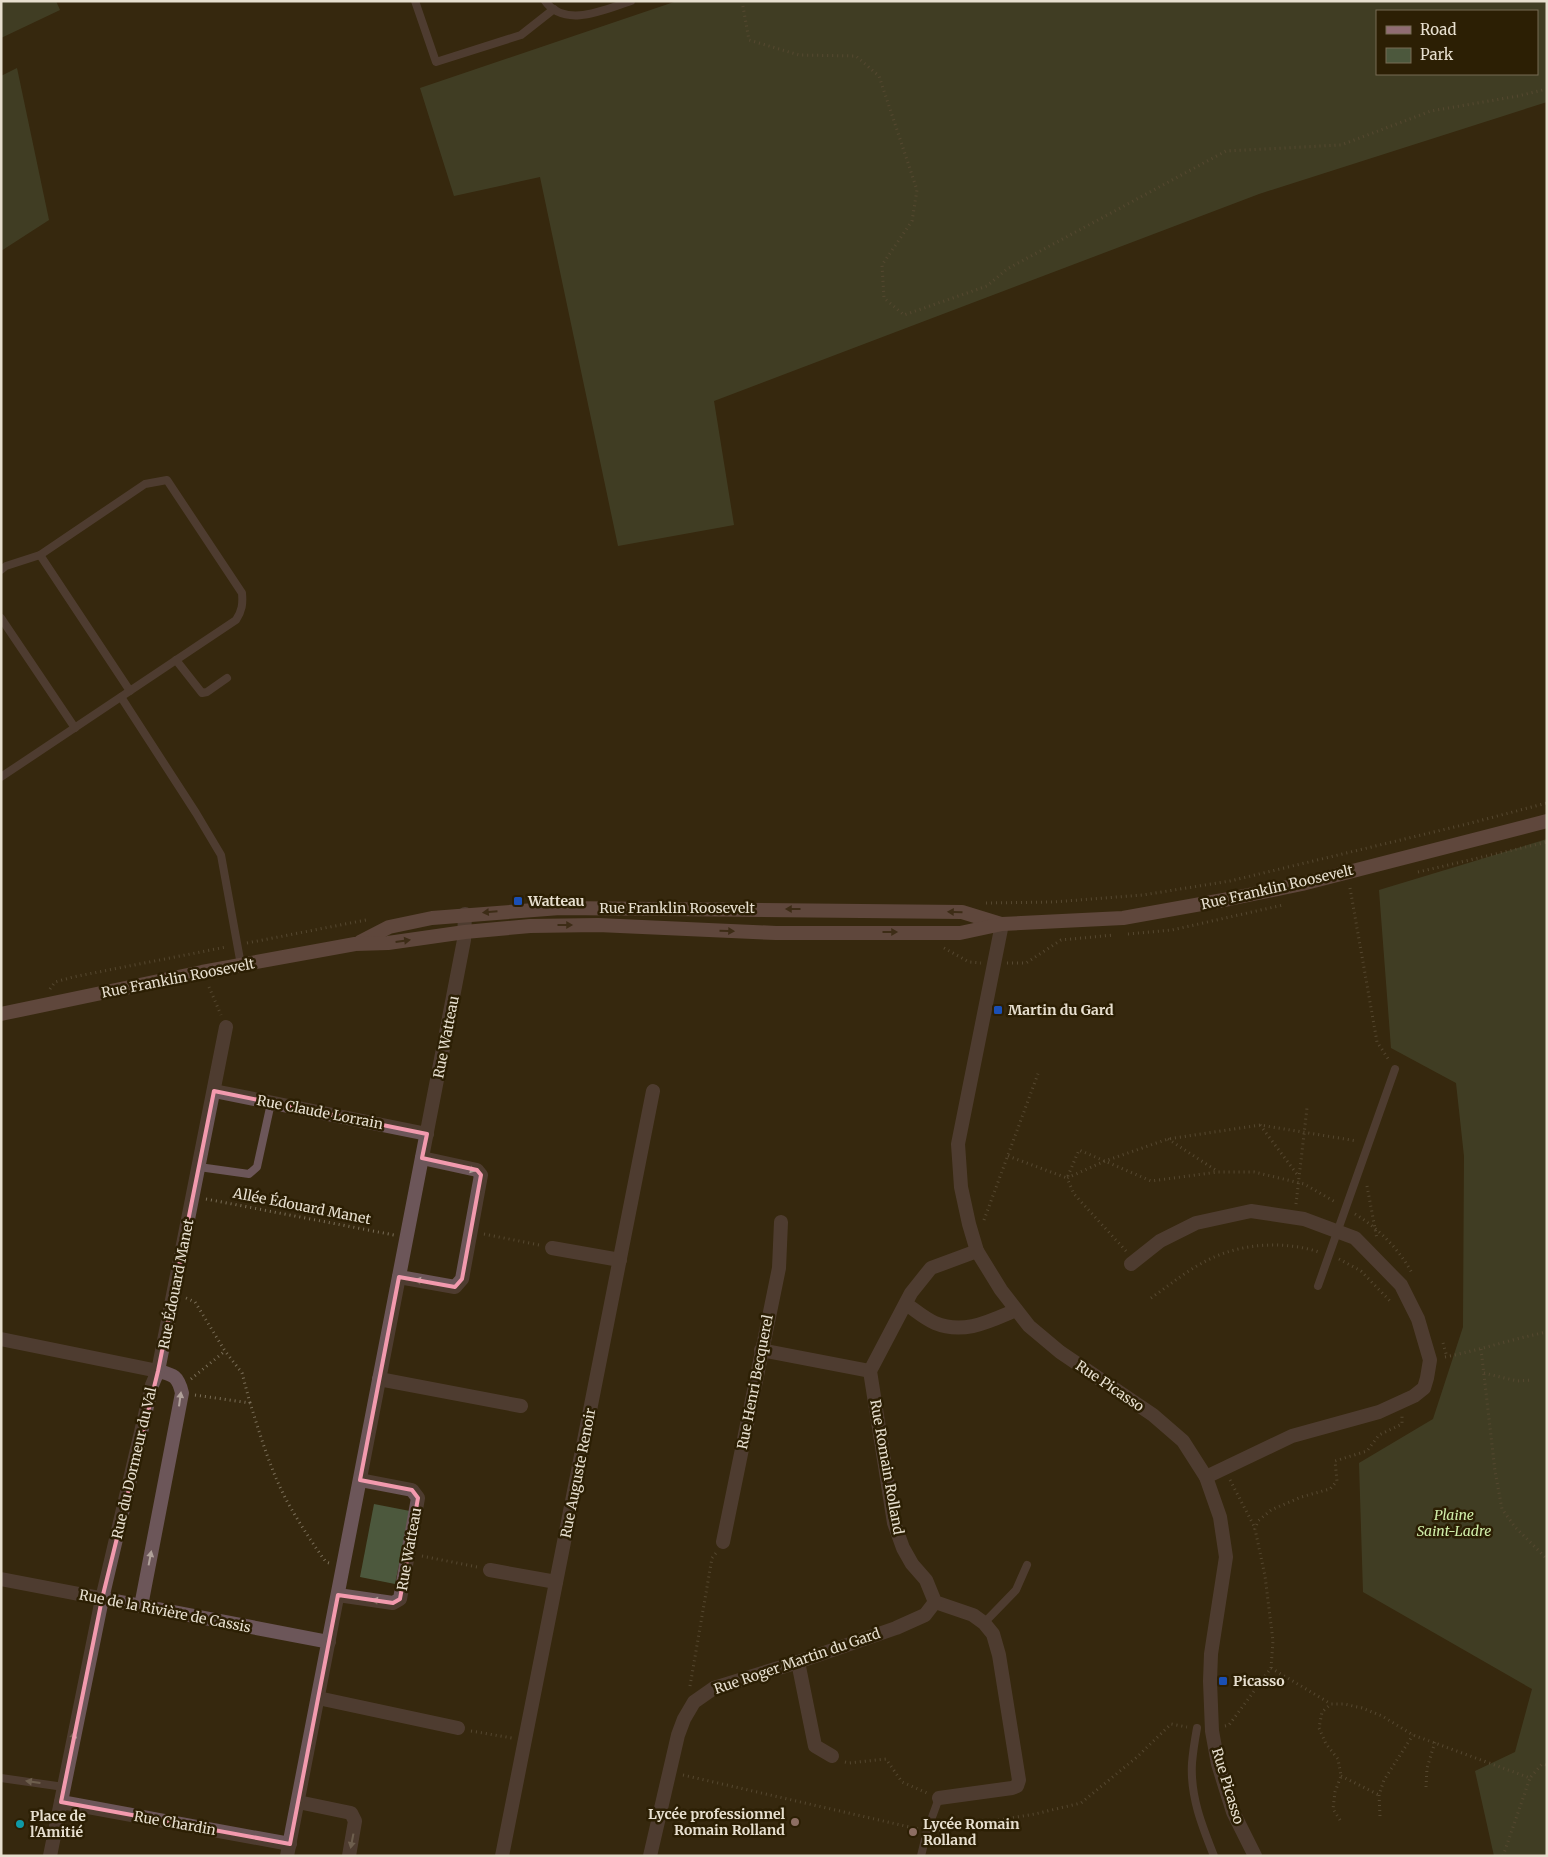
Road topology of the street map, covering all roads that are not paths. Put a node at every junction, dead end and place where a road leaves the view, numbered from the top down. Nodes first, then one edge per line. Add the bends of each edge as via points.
1 (415, 1) edge
2 (545, 1) edge
3 (631, 1) edge
4 (554, 9) junction
5 (40, 555) junction
6 (1, 570) edge
7 (1, 618) edge
8 (176, 660) junction
9 (227, 678) dead end
10 (130, 691) junction
11 (121, 697) junction
12 (74, 728) junction
13 (1, 777) edge
14 (1547, 821) edge
15 (465, 914) junction
16 (1002, 924) junction
17 (465, 932) junction
18 (355, 944) junction
19 (240, 965) junction
20 (5, 1011) edge
21 (226, 1027) road end
22 (1395, 1069) road end
23 (214, 1091) junction
24 (653, 1091) dead end
25 (272, 1103) junction
26 (427, 1134) junction
27 (422, 1158) junction
28 (199, 1167) junction
29 (781, 1222) dead end
30 (1337, 1232) junction
31 (552, 1248) road end
32 (977, 1248) junction
33 (620, 1260) junction
34 (1133, 1262) road end
35 (399, 1277) junction
36 (1318, 1286) dead end
37 (906, 1304) junction
38 (1016, 1310) junction
39 (1, 1339) edge
40 (761, 1350) junction
41 (158, 1371) junction
42 (870, 1371) junction
43 (380, 1379) junction
44 (521, 1406) dead end
45 (1206, 1477) junction
46 (360, 1480) junction
47 (723, 1542) road end
48 (1027, 1565) dead end
49 (490, 1570) road end
50 (1, 1579) edge
51 (556, 1582) junction
52 (338, 1595) junction
53 (102, 1599) junction
54 (935, 1602) junction
55 (141, 1606) junction
56 (984, 1623) junction
57 (329, 1642) junction
58 (798, 1662) junction
59 (318, 1698) junction
60 (458, 1728) road end
61 (1197, 1728) road end
62 (832, 1756) road end
63 (1, 1778) edge
64 (64, 1787) junction
65 (939, 1798) joint
66 (60, 1802) junction
67 (298, 1802) junction
68 (288, 1850) edge
69 (1250, 1852) edge
70 (50, 1856) edge
71 (349, 1856) edge
72 (502, 1856) edge
73 (650, 1856) edge
74 (921, 1856) edge
75 (1214, 1856) edge

1 - 4 lane via 436,62 521,35
2 - 4 lane
3 - 4 lane via 588,15 571,16
5 - 6 lane
5 - 8 lane via 145,484 167,480 242,593 243,602 236,620
5 - 10 lane
7 - 12 lane
8 - 9 lane via 202,694
8 - 10 lane
10 - 11 lane
11 - 12 lane
11 - 19 lane via 221,855
12 - 13 lane
14 - 16 main road, Rue Franklin Roosevelt via 1302,884 1229,899 1123,918
16 -> 15 main road, Rue Franklin Roosevelt via 962,912 907,910 560,908
15 - 17 street, Rue Watteau
15 - 18 main road, Rue Franklin Roosevelt via 389,927
17 -> 16 main road, Rue Franklin Roosevelt via 530,926 598,925 776,933 960,933
16 - 32 street, Rue Picasso via 958,1144 961,1187
18 -> 17 main road, Rue Franklin Roosevelt via 388,943
17 - 26 street, Rue Watteau
18 - 19 main road, Rue Franklin Roosevelt
19 - 20 main road, Rue Franklin Roosevelt
21 - 23 street
22 - 30 lane
23 - 25 street, Rue Claude Lorrain
23 - 28 street
24 - 33 street, Rue Auguste Renoir
25 - 26 street, Rue Claude Lorrain
25 - 28 lane via 257,1167 249,1174
26 - 27 street, Rue Watteau
27 - 35 street, Rue Watteau
27 -> 35 street via 477,1170 481,1176 462,1279 455,1287
28 - 41 street, Rue Édouard Manet
29 - 40 street, Rue Henri Becquerel via 779,1268
30 - 34 street via 1304,1219 1251,1211 1196,1223 1160,1240
30 - 36 lane
30 - 45 street via 1355,1238 1401,1285 1418,1319 1430,1360 1424,1388 1379,1412 1292,1436
31 - 33 street
32 - 37 street via 930,1268
32 - 38 street, Rue Picasso
33 - 51 street, Rue Auguste Renoir
35 - 43 street, Rue Watteau
37 - 38 street via 934,1323 956,1328 982,1325
37 - 42 street
38 - 45 street, Rue Picasso via 1029,1326 1060,1352 1153,1415 1183,1441
39 - 41 street
40 - 42 street
40 - 47 street, Rue Henri Becquerel
41 - 53 street, Rue du Dormeur du Val
55 -> 41 street, Rue du Dormeur du Val via 185,1393 174,1375
42 - 54 street, Rue Romain Rolland via 894,1523 903,1548 926,1580
43 - 44 street
43 - 46 street, Rue Watteau
45 - 69 street, Rue Picasso via 1220,1517 1226,1557 1211,1654 1212,1731 1233,1812
46 - 52 street, Rue Watteau
46 -> 52 street, Rue Watteau via 412,1490 418,1498 400,1599 393,1603
48 - 56 lane via 1016,1590
49 - 51 street
50 - 53 street, Rue de la Rivière de Cassis
51 - 72 street, Rue Auguste Renoir
52 - 57 street, Rue Watteau
53 - 55 street, Rue de la Rivière de Cassis
64 -> 53 street, Rue du Dormeur du Val
54 - 56 street via 973,1615
54 - 58 street, Rue Roger Martin du Gard via 919,1618
55 - 57 street, Rue de la Rivière de Cassis
56 - 65 street via 993,1634 999,1655 1019,1780 1012,1788
57 - 59 street, Rue Watteau
58 - 62 street via 815,1746
58 - 73 street, Rue Roger Martin du Gard via 714,1688 694,1702 678,1735
59 - 60 street
59 - 67 street, Rue Watteau
61 - 75 lane via 1192,1763 1194,1797
64 -> 63 lane
64 - 66 street, Rue du Dormeur du Val
65 - 74 lane
66 - 68 street, Rue Chardin
66 - 70 street, Rue du Dormeur du Val
67 - 68 street, Rue Watteau
67 -> 71 street via 351,1813 356,1820

